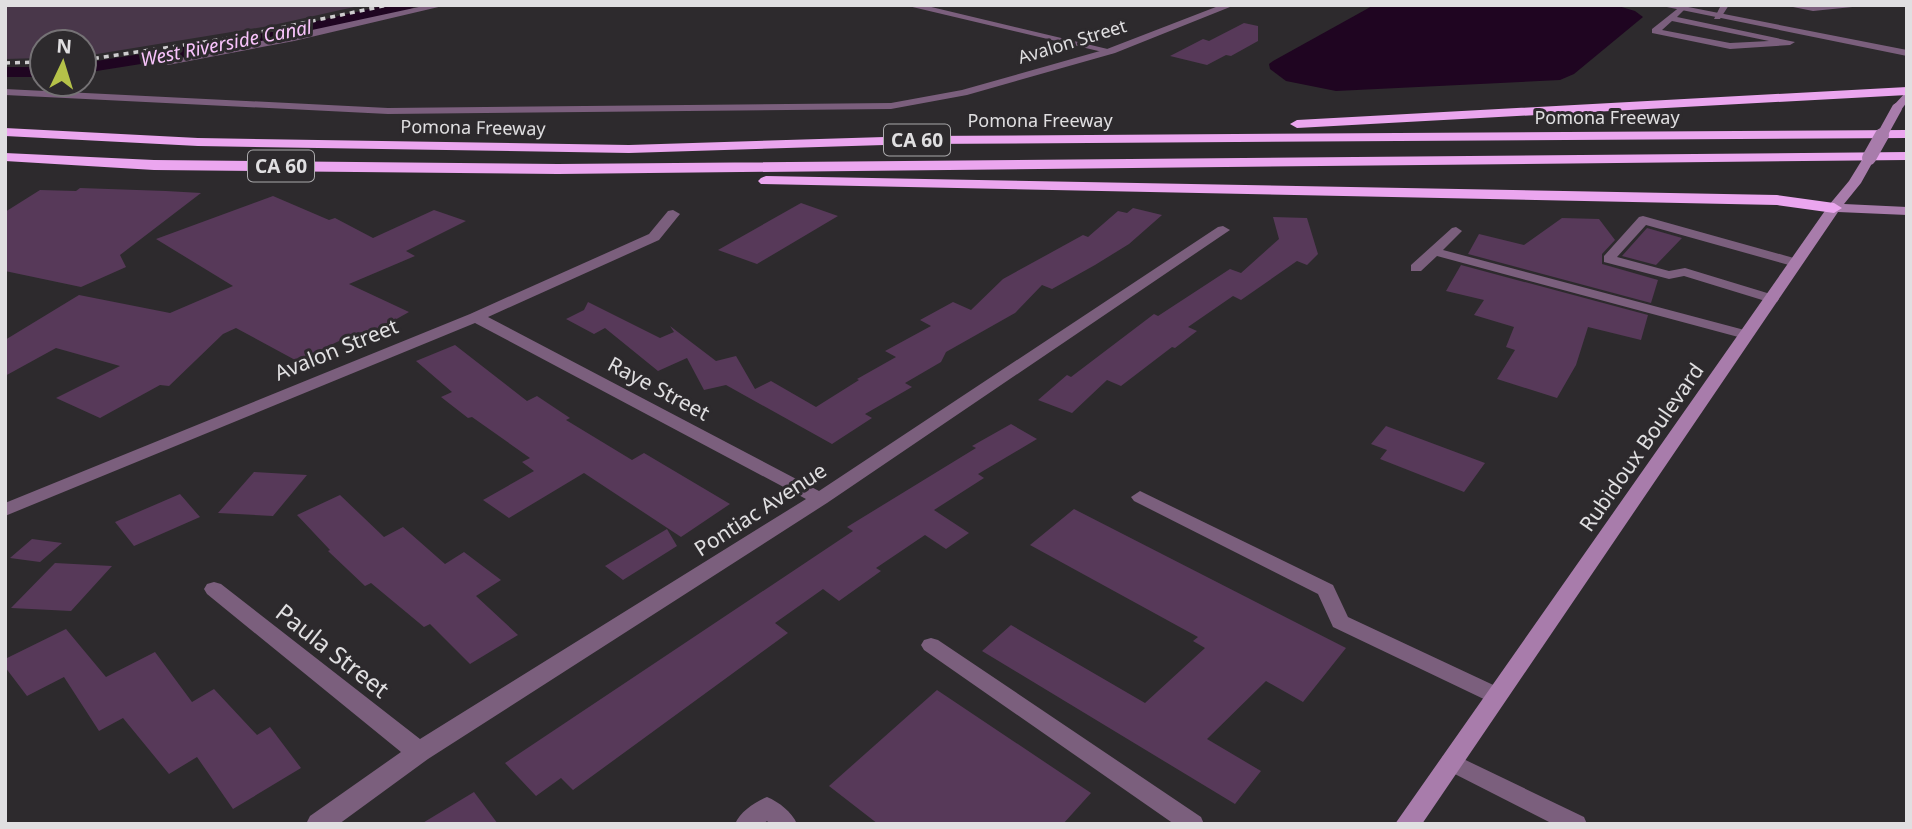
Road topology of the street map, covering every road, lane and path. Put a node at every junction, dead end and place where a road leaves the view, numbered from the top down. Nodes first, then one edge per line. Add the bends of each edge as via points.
1 (442, 5) edge
2 (909, 5) edge
3 (1230, 5) edge
4 (1662, 5) edge
5 (1725, 5) edge
6 (1787, 5) edge
7 (1868, 5) edge
8 (1681, 9) junction
9 (1717, 16) junction
10 (1670, 18) junction
11 (1111, 51) junction
12 (1907, 53) edge
13 (168, 62) dead end
14 (5, 92) edge
15 (1907, 92) edge
16 (5, 132) edge
17 (1907, 134) edge
18 (917, 140) junction
19 (1907, 156) edge
20 (5, 157) edge
21 (558, 169) junction
22 (1834, 208) junction
23 (1907, 211) edge
24 (673, 214) dead end
25 (1223, 230) dead end
26 (1456, 230) dead end
27 (1434, 251) junction
28 (1796, 263) junction
29 (1416, 268) dead end
30 (1772, 299) junction
31 (476, 317) junction
32 (1746, 335) junction
33 (1140, 498) dead end
34 (820, 499) junction
35 (5, 510) edge
36 (215, 589) dead end
37 (931, 645) dead end
38 (1497, 696) junction
39 (419, 752) junction
40 (1451, 762) junction
41 (319, 824) edge
42 (746, 824) edge
43 (786, 824) edge
44 (1193, 824) edge
45 (1408, 824) edge
46 (1576, 824) edge

1 - 13 street
2 - 11 street
3 - 11 street, Avalon Street
4 - 8 street
5 - 9 lane
6 - 7 lane
8 - 9 street
8 - 10 lane
9 - 12 street
10 - 10 lane via 1655,31 1730,46 1790,42
11 - 14 street, Avalon Street via 963,93 891,106 388,111
15 - 18 highway
15 - 22 main road, Rubidoux Boulevard, bridge via 1855,183
16 - 18 highway, Pomona Freeway / CA 60 via 198,142 629,149
17 - 18 highway, Pomona Freeway / CA 60
19 - 21 highway, Pomona Freeway / CA 60
20 - 21 highway, Pomona Freeway / CA 60 via 154,165
21 - 22 highway via 691,180 1777,200
22 - 23 main road
22 - 28 main road, Rubidoux Boulevard
24 - 31 street, Avalon Street via 654,237
25 - 34 street, Pontiac Avenue
26 - 27 lane
27 - 29 lane
27 - 32 lane
28 - 30 main road, Rubidoux Boulevard
28 - 30 lane via 1643,220 1609,259 1669,275 1685,272
30 - 32 main road, Rubidoux Boulevard
31 - 34 street, Raye Street
31 - 35 street, Avalon Street
32 - 38 main road, Rubidoux Boulevard
33 - 38 lane via 1326,590 1340,622
34 - 39 street, Pontiac Avenue
36 - 39 street, Paula Street
37 - 44 lane
38 - 40 main road, Rubidoux Boulevard
39 - 41 street, Pontiac Avenue
40 - 45 main road, Rubidoux Boulevard
40 - 46 lane
42 - 43 lane via 767,807

